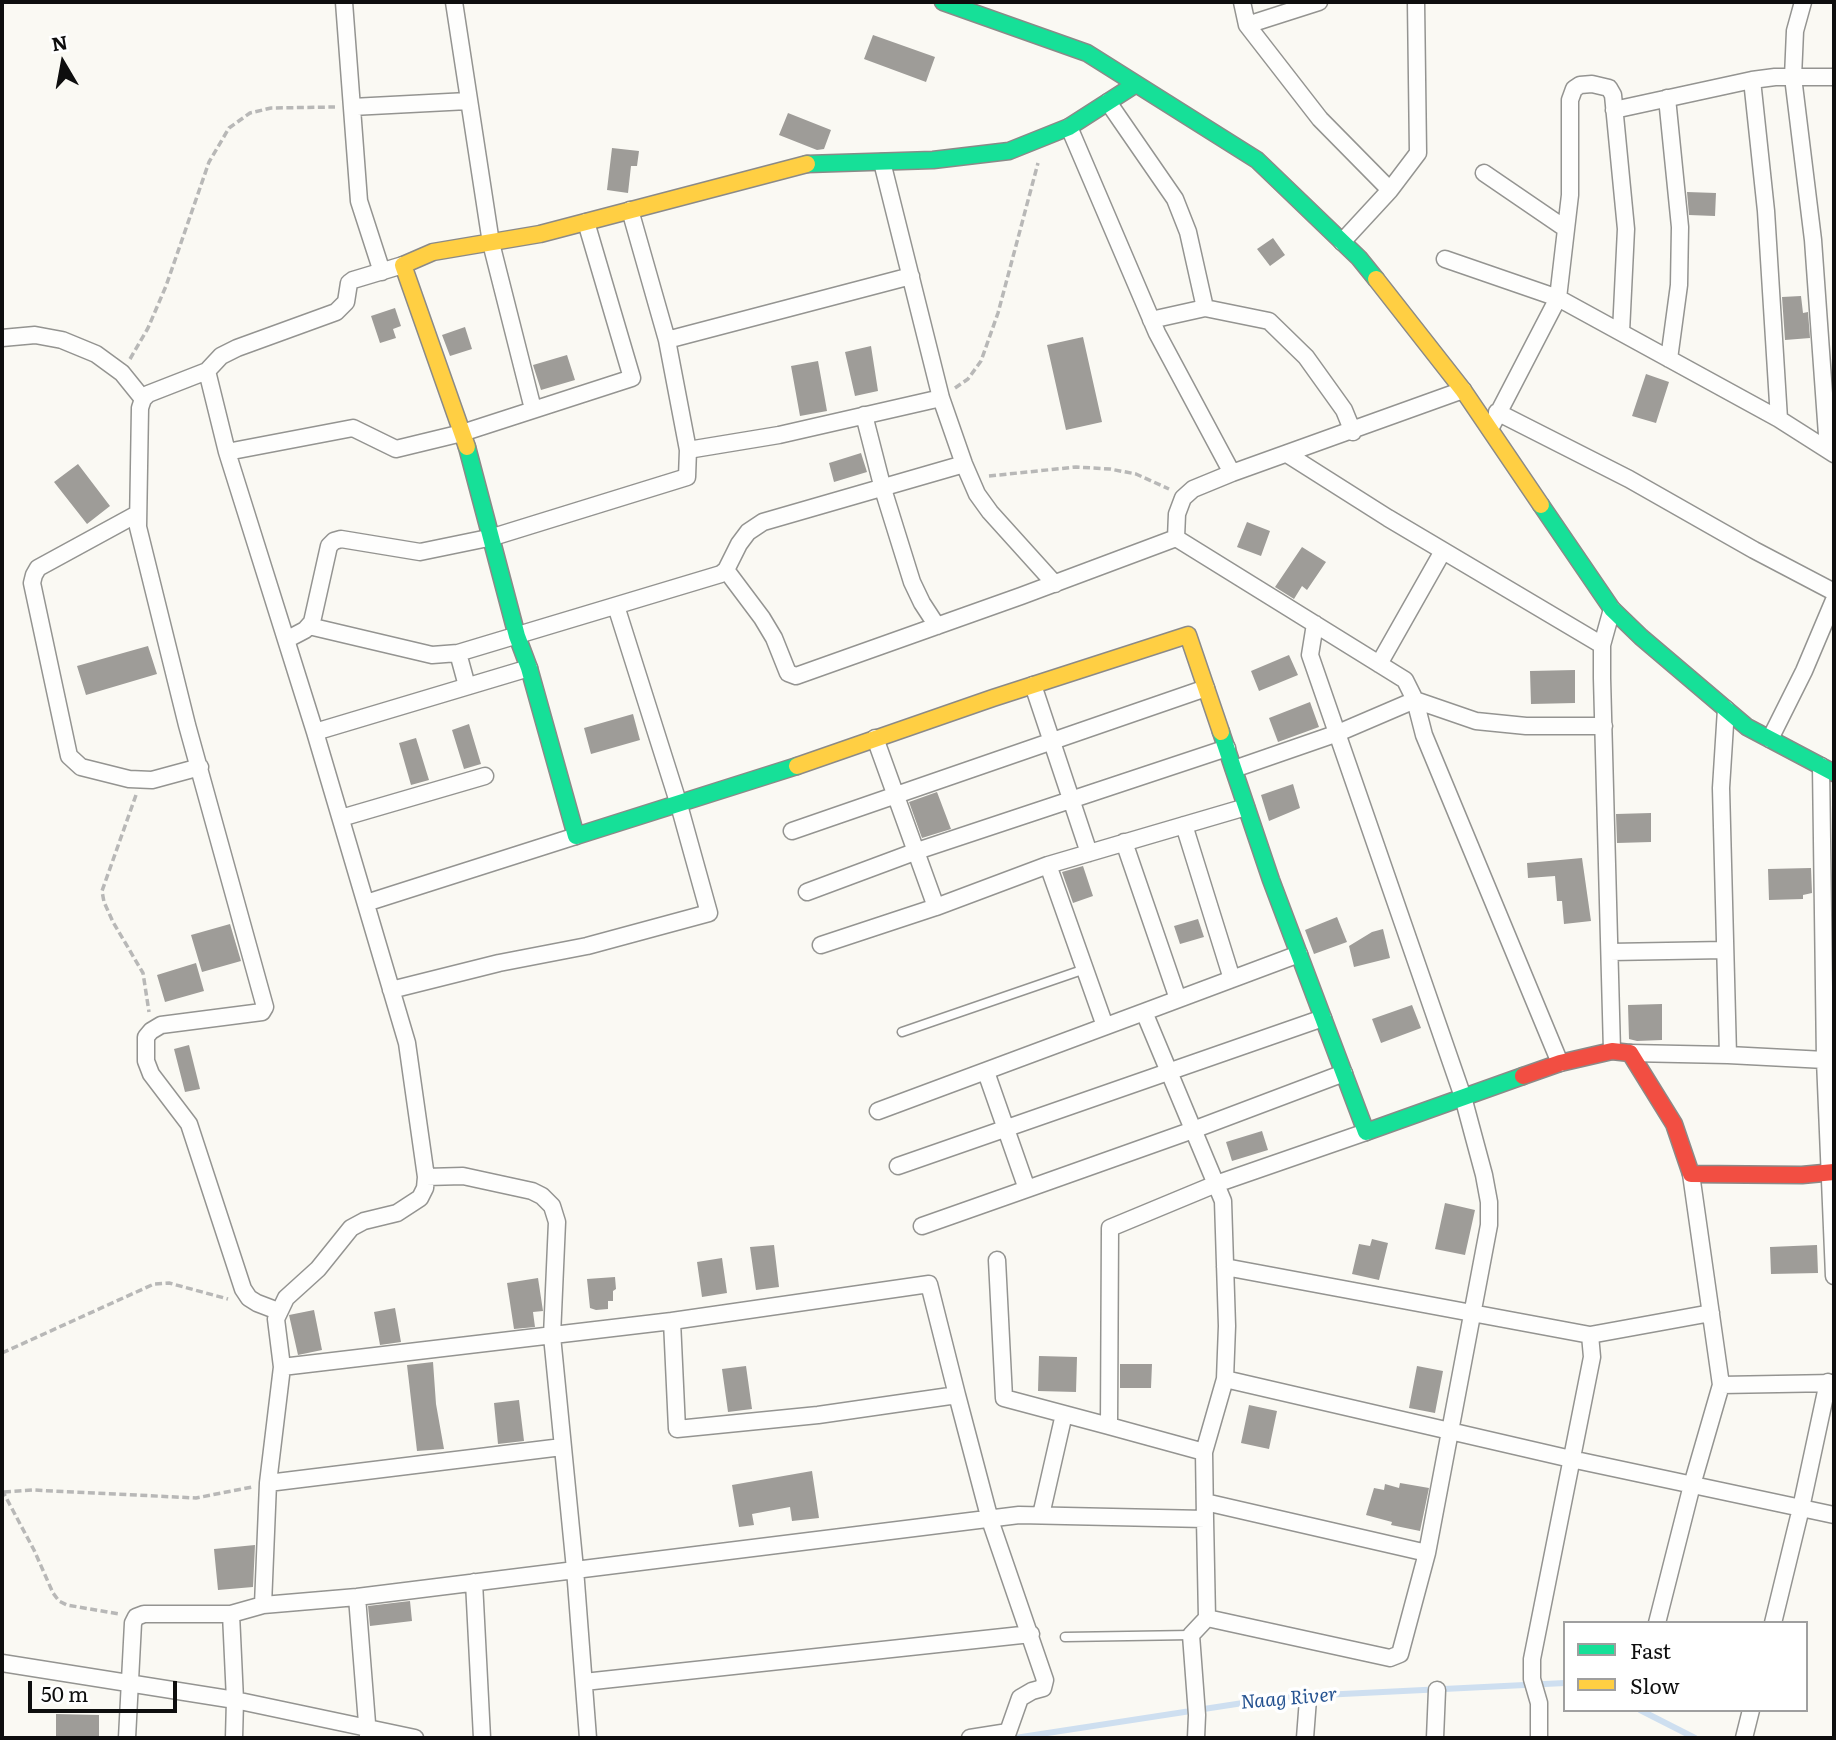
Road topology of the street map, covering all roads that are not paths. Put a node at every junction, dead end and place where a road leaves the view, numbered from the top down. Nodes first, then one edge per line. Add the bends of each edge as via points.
1 (344, 2) edge
2 (454, 2) edge
3 (943, 2) edge
4 (1242, 2) edge
5 (1319, 2) edge
6 (1416, 2) edge
7 (1803, 2) edge
8 (1247, 24) junction
9 (1793, 77) junction
10 (1834, 77) edge
11 (1752, 80) junction
12 (1136, 84) junction
13 (1667, 98) junction
14 (468, 101) junction
15 (1108, 102) junction
16 (352, 107) junction
17 (1614, 110) junction
18 (1069, 127) junction
19 (881, 162) junction
20 (1484, 173) dead end
21 (1390, 190) junction
22 (630, 210) junction
23 (586, 222) junction
24 (1566, 229) junction
25 (1342, 242) junction
26 (491, 243) junction
27 (1445, 259) dead end
28 (403, 265) junction
29 (382, 272) junction
30 (911, 276) junction
31 (1558, 298) junction
32 (1205, 308) junction
33 (1151, 320) junction
34 (1621, 332) junction
35 (2, 338) edge
36 (667, 340) junction
37 (1669, 359) junction
38 (207, 371) junction
39 (1463, 390) junction
40 (941, 398) junction
41 (143, 399) junction
42 (533, 409) junction
43 (1497, 412) junction
44 (864, 415) junction
45 (1779, 418) junction
46 (1490, 429) junction
47 (1353, 432) junction
48 (462, 433) junction
49 (688, 450) junction
50 (1831, 451) edge
51 (227, 452) junction
52 (1287, 454) junction
53 (967, 472) junction
54 (1232, 473) junction
55 (883, 489) junction
56 (137, 514) junction
57 (493, 537) junction
58 (1176, 538) junction
59 (1443, 551) junction
60 (724, 572) junction
61 (1055, 584) junction
62 (1834, 592) edge
63 (1834, 600) edge
64 (616, 606) junction
65 (1612, 608) junction
66 (1315, 624) junction
67 (309, 626) junction
68 (937, 626) junction
69 (517, 636) junction
70 (286, 640) junction
71 (1602, 645) junction
72 (458, 653) junction
73 (1379, 664) junction
74 (529, 668) junction
75 (1033, 685) junction
76 (467, 686) junction
77 (1206, 688) junction
78 (1415, 700) junction
79 (1726, 709) junction
80 (1604, 726) junction
81 (316, 732) junction
82 (1338, 733) junction
83 (876, 738) junction
84 (1770, 738) junction
85 (1053, 742) junction
86 (1227, 748) junction
87 (200, 767) junction
88 (1234, 769) junction
89 (1827, 769) edge
90 (485, 776) dead end
91 (897, 796) junction
92 (1071, 799) junction
93 (679, 805) junction
94 (1246, 807) junction
95 (341, 818) junction
96 (1184, 825) junction
97 (792, 831) dead end
98 (576, 836) junction
99 (1124, 842) junction
100 (917, 851) junction
101 (1088, 853) junction
102 (1048, 866) junction
103 (807, 892) dead end
104 (366, 903) junction
105 (936, 907) junction
106 (821, 945) dead end
107 (1726, 950) junction
108 (1610, 952) junction
109 (1299, 954) junction
110 (1085, 968) junction
111 (1232, 979) junction
112 (391, 990) junction
113 (1178, 999) junction
114 (1144, 1012) junction
115 (1323, 1018) junction
116 (1105, 1026) junction
117 (902, 1032) dead end
118 (1612, 1051) junction
119 (1630, 1053) junction
120 (1728, 1055) junction
121 (1825, 1060) junction
122 (1560, 1063) junction
123 (1168, 1071) junction
124 (986, 1072) junction
125 (1344, 1073) junction
126 (1463, 1097) junction
127 (878, 1111) dead end
128 (1007, 1128) junction
129 (1193, 1130) junction
130 (1366, 1132) junction
131 (898, 1166) dead end
132 (1832, 1172) edge
133 (1692, 1174) junction
134 (426, 1177) junction
135 (1216, 1184) junction
136 (1027, 1189) junction
137 (922, 1226) dead end
138 (997, 1260) dead end
139 (1225, 1267) junction
140 (1834, 1276) edge
141 (278, 1311) junction
142 (1474, 1313) junction
143 (1711, 1313) junction
144 (672, 1321) junction
145 (1590, 1335) junction
146 (552, 1336) junction
147 (282, 1367) junction
148 (1225, 1380) junction
149 (1831, 1382) edge
150 (1721, 1385) junction
151 (957, 1395) junction
152 (1064, 1414) junction
153 (1110, 1426) junction
154 (1449, 1430) junction
155 (562, 1447) junction
156 (1205, 1452) junction
157 (1571, 1459) junction
158 (268, 1483) junction
159 (1692, 1485) junction
160 (1205, 1502) junction
161 (1801, 1508) junction
162 (1041, 1515) junction
163 (1834, 1516) edge
164 (1205, 1519) junction
165 (990, 1520) junction
166 (1426, 1553) junction
167 (575, 1569) junction
168 (474, 1582) junction
169 (357, 1597) junction
170 (263, 1605) junction
171 (231, 1614) junction
172 (1207, 1618) junction
173 (1658, 1621) edge
174 (1773, 1621) edge
175 (1031, 1634) junction
176 (1191, 1635) junction
177 (1065, 1637) dead end
178 (2, 1663) edge
179 (584, 1682) junction
180 (130, 1684) junction
181 (1437, 1690) dead end
182 (1308, 1699) dead end
183 (235, 1700) junction
184 (1750, 1712) edge
185 (368, 1733) edge
186 (127, 1738) edge
187 (234, 1738) edge
188 (415, 1738) edge
189 (482, 1738) edge
190 (588, 1738) edge
191 (970, 1738) edge
192 (1196, 1738) edge
193 (1305, 1738) edge
194 (1435, 1738) edge
195 (1539, 1738) edge
196 (1744, 1738) edge

1 - 16 street
2 - 14 street
3 - 12 street via 1087,53
4 - 8 street
5 - 8 street
6 - 21 street via 1418,153
7 - 9 street via 1795,31
8 - 21 street via 1320,120
9 - 10 street
9 - 11 street
9 - 50 street
11 - 13 street
11 - 45 street via 1766,211
12 - 15 street
12 - 25 street via 1258,160
13 - 17 street
13 - 37 street via 1680,227 1679,285
14 - 16 street
14 - 26 street
15 - 18 street
15 - 32 street via 1175,200 1188,232
16 - 29 street via 359,201
17 - 24 street via 1609,88 1592,84 1574,89
17 - 34 street via 1626,229
18 - 19 street via 1009,151
18 - 33 street
19 - 22 street via 801,164
19 - 30 street
20 - 24 street
21 - 25 street
22 - 23 street
22 - 36 street
23 - 26 street
23 - 42 street via 632,378
24 - 31 street
25 - 39 street
26 - 28 street via 433,252
26 - 42 street
27 - 31 street
28 - 29 street
28 - 48 street
29 - 38 street via 349,283 346,302 336,312 237,348
30 - 36 street
30 - 40 street
31 - 34 street
31 - 43 street
32 - 33 street
32 - 47 street via 1269,321 1306,357 1344,411
33 - 54 street
34 - 37 street
35 - 41 street via 35,335 62,340 122,373
36 - 49 street
37 - 45 street
38 - 41 street
38 - 51 street
39 - 46 street
39 - 47 street
40 - 44 street
40 - 53 street
41 - 56 street
42 - 48 street
43 - 46 street
43 - 62 street
44 - 49 street
44 - 55 street
45 - 50 street
46 - 65 street
47 - 52 street
48 - 51 street via 396,449 352,428
48 - 57 street
49 - 57 street via 687,477
51 - 70 street
52 - 54 street
52 - 59 street
53 - 55 street
53 - 61 street via 990,512
54 - 58 street via 1182,498
55 - 60 street via 763,522 748,532
55 - 68 street via 912,582
56 - 87 street
56 - 87 street via 38,568 32,583 69,756 82,767 129,779 152,780
57 - 67 street via 421,552 334,541
57 - 69 street
58 - 61 street
58 - 66 street
59 - 71 street
59 - 73 street
60 - 64 street
60 - 68 street via 762,618 791,675
61 - 68 street
63 - 84 street
64 - 69 street
64 - 93 street
65 - 71 street
65 - 79 street
66 - 73 street
66 - 82 street via 1310,655
67 - 70 street
67 - 72 street via 432,655
69 - 72 street
69 - 74 street
70 - 81 street
71 - 80 street
72 - 76 street
73 - 78 street via 1405,680
74 - 76 street
74 - 98 street
75 - 77 street via 1188,635
75 - 83 street
75 - 85 street
76 - 81 street
77 - 85 street
77 - 86 street
78 - 80 street via 1476,721
78 - 82 street
78 - 122 street via 1424,735
79 - 84 street
79 - 107 street via 1721,788
80 - 108 street
81 - 95 street
82 - 88 street
82 - 126 street
83 - 91 street
83 - 93 street
84 - 89 street
85 - 91 street
85 - 92 street
86 - 88 street
86 - 92 street
87 - 141 street via 265,1007 262,1013 161,1025 146,1037 145,1048 151,1074 189,1124 243,1289 249,1298
88 - 94 street
89 - 121 street
90 - 95 street
91 - 97 street
91 - 100 street
92 - 100 street
92 - 101 street
93 - 98 street
93 - 112 street via 709,913
94 - 96 street
94 - 109 street
95 - 104 street
96 - 99 street
96 - 111 street
98 - 104 street
99 - 101 street
99 - 113 street
100 - 103 street
100 - 105 street
101 - 102 street
102 - 105 street
102 - 110 street
104 - 112 street
105 - 106 street
107 - 108 street
107 - 120 street
108 - 118 street
109 - 111 street
109 - 115 street
110 - 116 street
110 - 117 lane
111 - 113 street
112 - 134 street via 407,1043
113 - 114 street
114 - 116 street
114 - 123 street
115 - 123 street
115 - 125 street
116 - 124 street
118 - 119 street
118 - 122 street
119 - 120 street
119 - 133 street via 1674,1124
120 - 121 street
121 - 132 street
122 - 126 street
123 - 128 street
123 - 129 street
124 - 127 street
124 - 128 street
125 - 129 street
125 - 130 street
126 - 130 street
126 - 142 street via 1489,1202
128 - 131 street
128 - 136 street
129 - 135 street
129 - 136 street
130 - 135 street
132 - 133 street
132 - 140 street
133 - 143 street
134 - 141 street via 420,1198 410,1206 351,1228
134 - 146 street via 476,1178 532,1191 552,1206 557,1222
135 - 139 street via 1223,1201
135 - 153 street via 1110,1228
136 - 137 street
138 - 152 street via 1004,1398
139 - 142 street
139 - 148 street
141 - 147 street
142 - 145 street
142 - 154 street
143 - 145 street
143 - 150 street
144 - 146 street
144 - 151 street via 929,1284
144 - 151 street via 677,1429
145 - 157 street via 1592,1357
146 - 147 street
146 - 155 street
147 - 158 street
148 - 154 street
148 - 156 street
149 - 150 street
149 - 161 street
150 - 159 street
151 - 165 street
152 - 153 street
152 - 162 street
153 - 156 street
154 - 157 street
154 - 166 street
155 - 158 street
155 - 167 street
156 - 160 street
157 - 159 street
157 - 195 street via 1532,1659
158 - 170 street
159 - 161 street
159 - 173 street
160 - 164 street
160 - 166 street
161 - 163 street
161 - 174 street
162 - 164 street
162 - 165 street
164 - 172 street
165 - 167 street
165 - 175 street
166 - 172 street via 1404,1645 1395,1657
167 - 168 street
167 - 179 street
168 - 169 street
168 - 189 street
169 - 170 street
169 - 185 street
170 - 171 street
171 - 180 street via 136,1617
171 - 183 street
172 - 176 street
175 - 179 street
175 - 191 street via 1043,1688 1020,1698 1008,1732
176 - 177 lane
176 - 192 street
178 - 180 street
179 - 190 street
180 - 183 street
180 - 186 street
181 - 194 street
182 - 193 street
183 - 185 street
183 - 187 street
184 - 196 street
185 - 188 street

